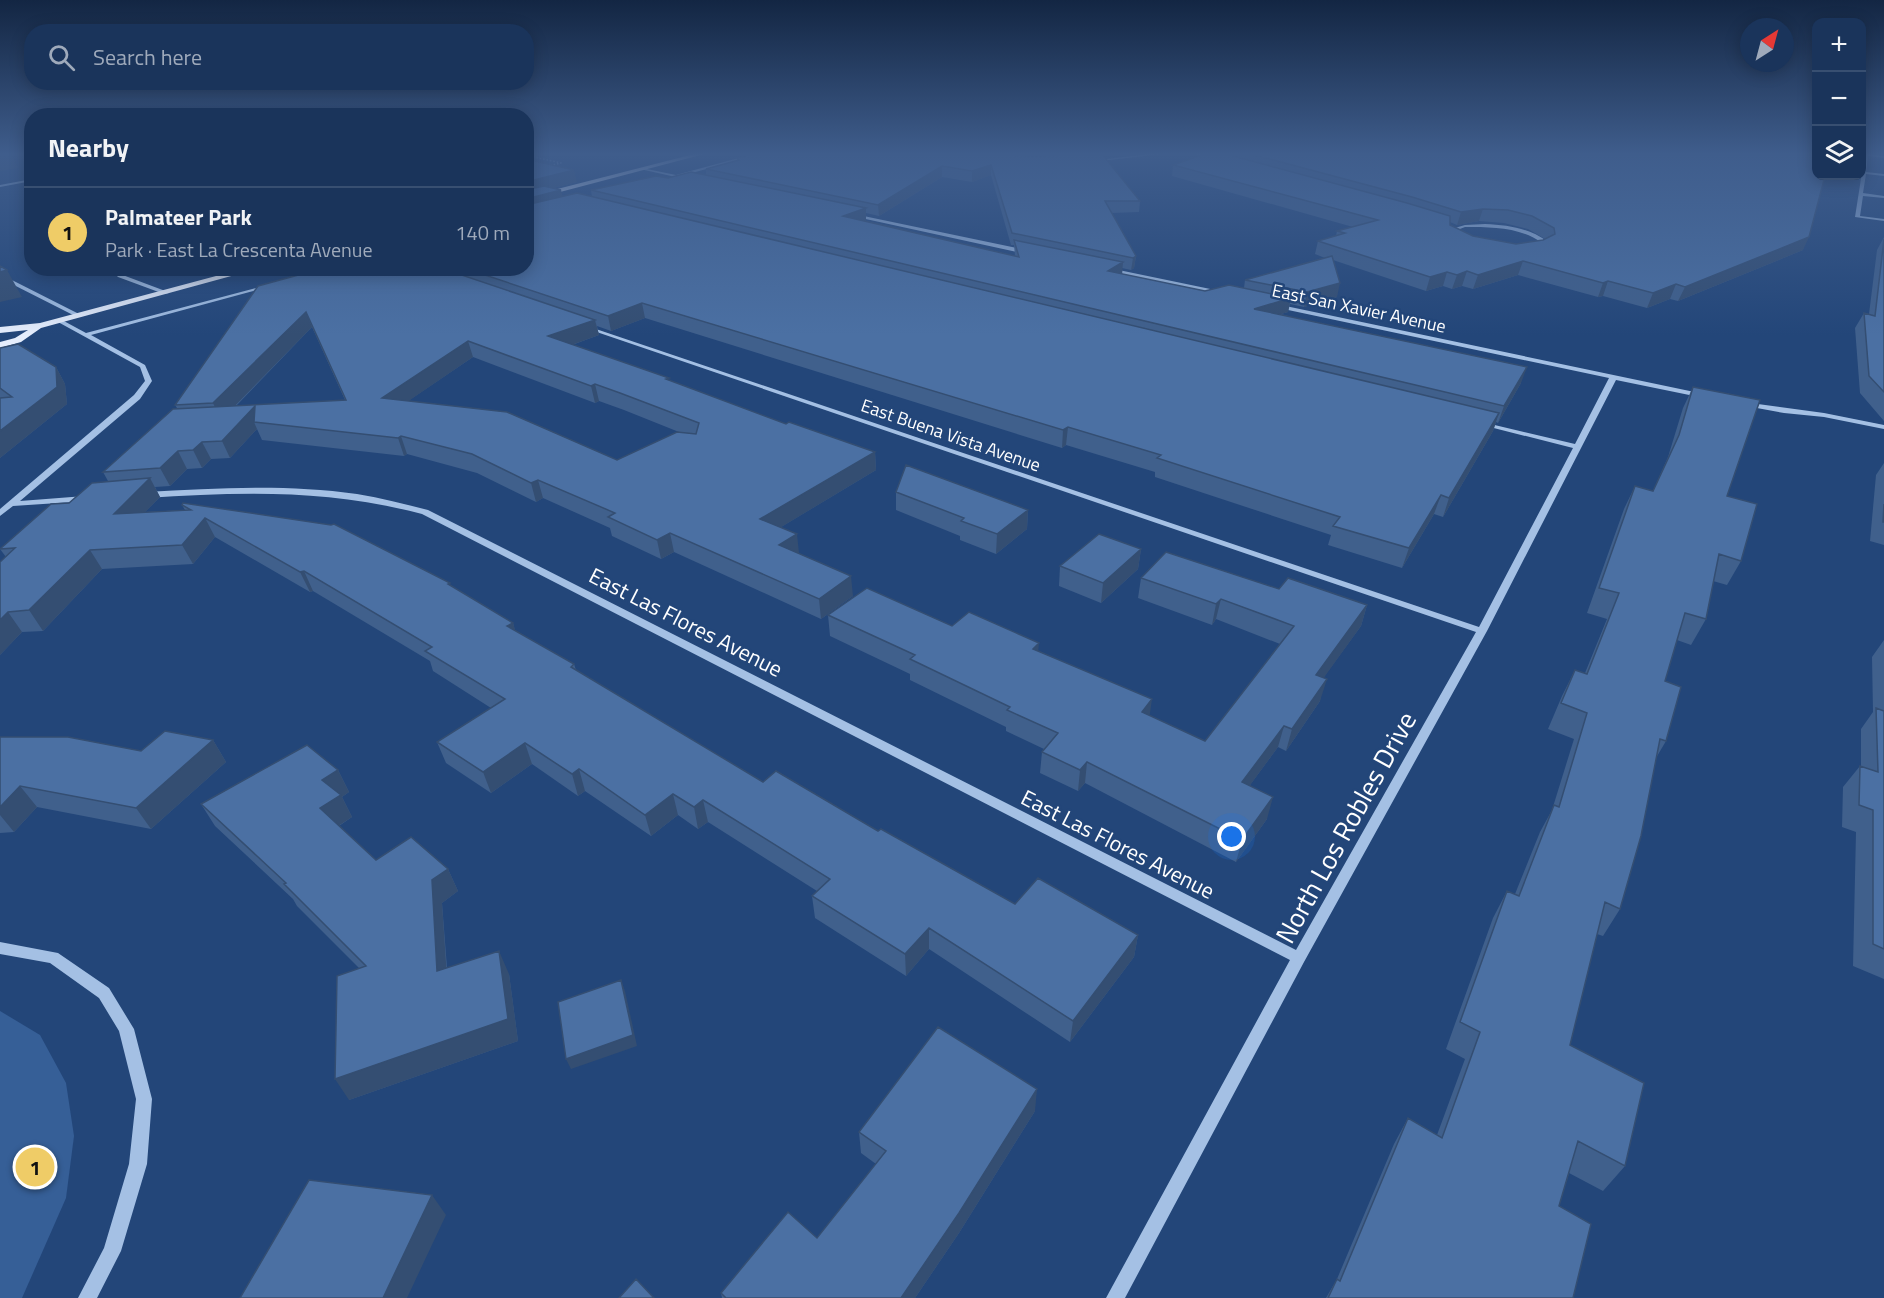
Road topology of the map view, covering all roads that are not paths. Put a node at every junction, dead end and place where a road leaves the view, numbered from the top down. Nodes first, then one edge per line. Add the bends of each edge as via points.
1 (852, 214) edge
2 (1858, 214) edge
3 (1884, 220) edge
4 (1446, 225) edge
5 (1456, 228) junction
6 (1039, 255) edge
7 (1098, 267) edge
8 (0, 276) edge
9 (120, 276) dead end
10 (228, 276) edge
11 (276, 284) edge
12 (166, 293) junction
13 (1226, 295) edge
14 (1273, 305) edge
15 (79, 316) junction
16 (60, 321) junction
17 (40, 326) junction
18 (580, 326) edge
19 (0, 330) edge
20 (85, 334) junction
21 (0, 345) edge
22 (1613, 378) junction
23 (1715, 398) edge
24 (1738, 402) edge
25 (1473, 421) edge
26 (1884, 428) edge
27 (1577, 447) junction
28 (135, 496) edge
29 (101, 498) edge
30 (11, 504) junction
31 (0, 513) edge
32 (1482, 631) junction
33 (0, 948) edge
34 (1299, 958) junction
35 (87, 1298) edge
36 (1115, 1298) edge

1 - 6 street
2 - 3 street via 1857,217
4 - 5 street
5 - 5 street via 1449,235 1475,247 1521,252 1545,246 1540,238 1520,230 1491,226
7 - 13 street
8 - 15 street
9 - 12 street
10 - 12 main road
11 - 20 street
12 - 15 main road
14 - 22 street, East San Xavier Avenue
15 - 16 main road
16 - 17 main road
16 - 20 street
17 - 19 main road
17 - 21 main road via 18,340
18 - 32 street, East Buena Vista Avenue
20 - 30 street via 143,366 149,381 137,397
22 - 23 street, East San Xavier Avenue
22 - 27 street, North Los Robles Drive
24 - 26 street
25 - 27 street
27 - 32 street, North Los Robles Drive
28 - 34 street, East Las Flores Avenue via 319,491 392,502 425,512
29 - 30 street
30 - 31 street
32 - 34 street, North Los Robles Drive
33 - 35 street via 53,957 104,993 126,1029 144,1099 138,1164 112,1251
34 - 36 street, North Los Robles Drive

